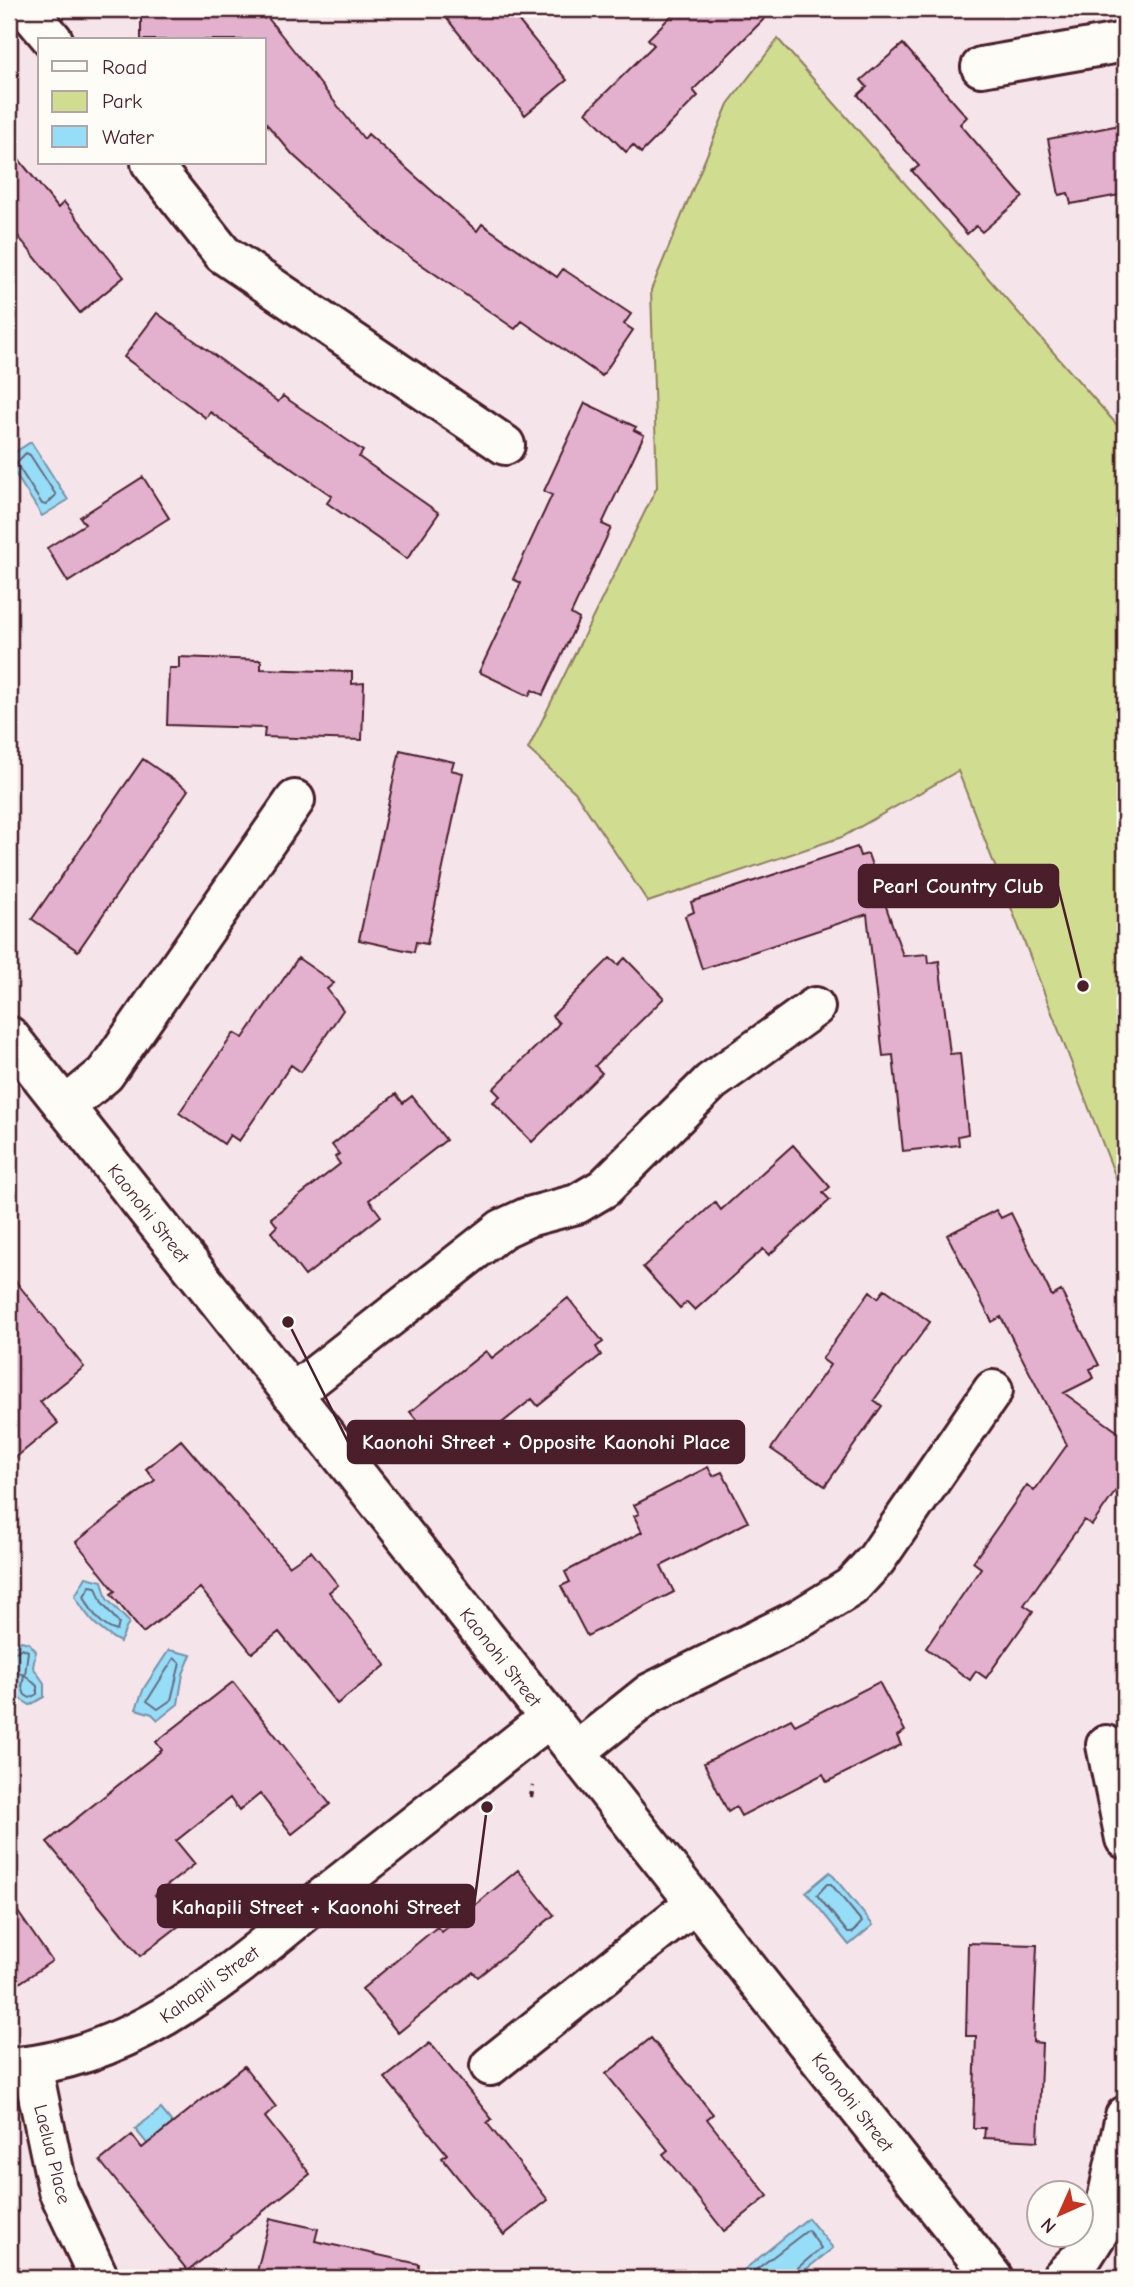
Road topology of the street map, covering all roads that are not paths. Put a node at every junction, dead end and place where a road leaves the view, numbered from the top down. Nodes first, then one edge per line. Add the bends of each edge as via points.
1 (27, 9) edge
2 (51, 38) edge
3 (1125, 42) edge
4 (981, 67) dead end
5 (151, 164) edge
6 (505, 445) dead end
7 (295, 800) dead end
8 (815, 1007) dead end
9 (16, 1060) edge
10 (65, 1107) junction
11 (993, 1390) dead end
12 (292, 1394) junction
13 (549, 1718) junction
14 (1106, 1745) dead end
15 (576, 1752) junction
16 (1125, 1839) edge
17 (695, 1903) junction
18 (491, 2066) dead end
19 (20, 2067) edge
20 (1125, 2116) edge
21 (99, 2278) edge
22 (993, 2278) edge
23 (1060, 2278) edge

1 - 2 street
3 - 4 street
5 - 6 street via 223,254
7 - 10 street via 105,1074
8 - 12 street via 711,1082 604,1188 577,1203 502,1229
9 - 10 street, Kaonohi Street
10 - 12 street, Kaonohi Street
11 - 15 street via 876,1560 850,1587 799,1619 650,1693
12 - 13 street, Kaonohi Street
13 - 15 street, Kaonohi Street
13 - 19 street, Kahapili Street via 169,2016 93,2051
14 - 16 street
15 - 17 street, Kaonohi Street
17 - 18 street
17 - 22 street, Kaonohi Street
19 - 21 street, Laelua Place via 58,2190
20 - 23 street via 1101,2228 1084,2255

